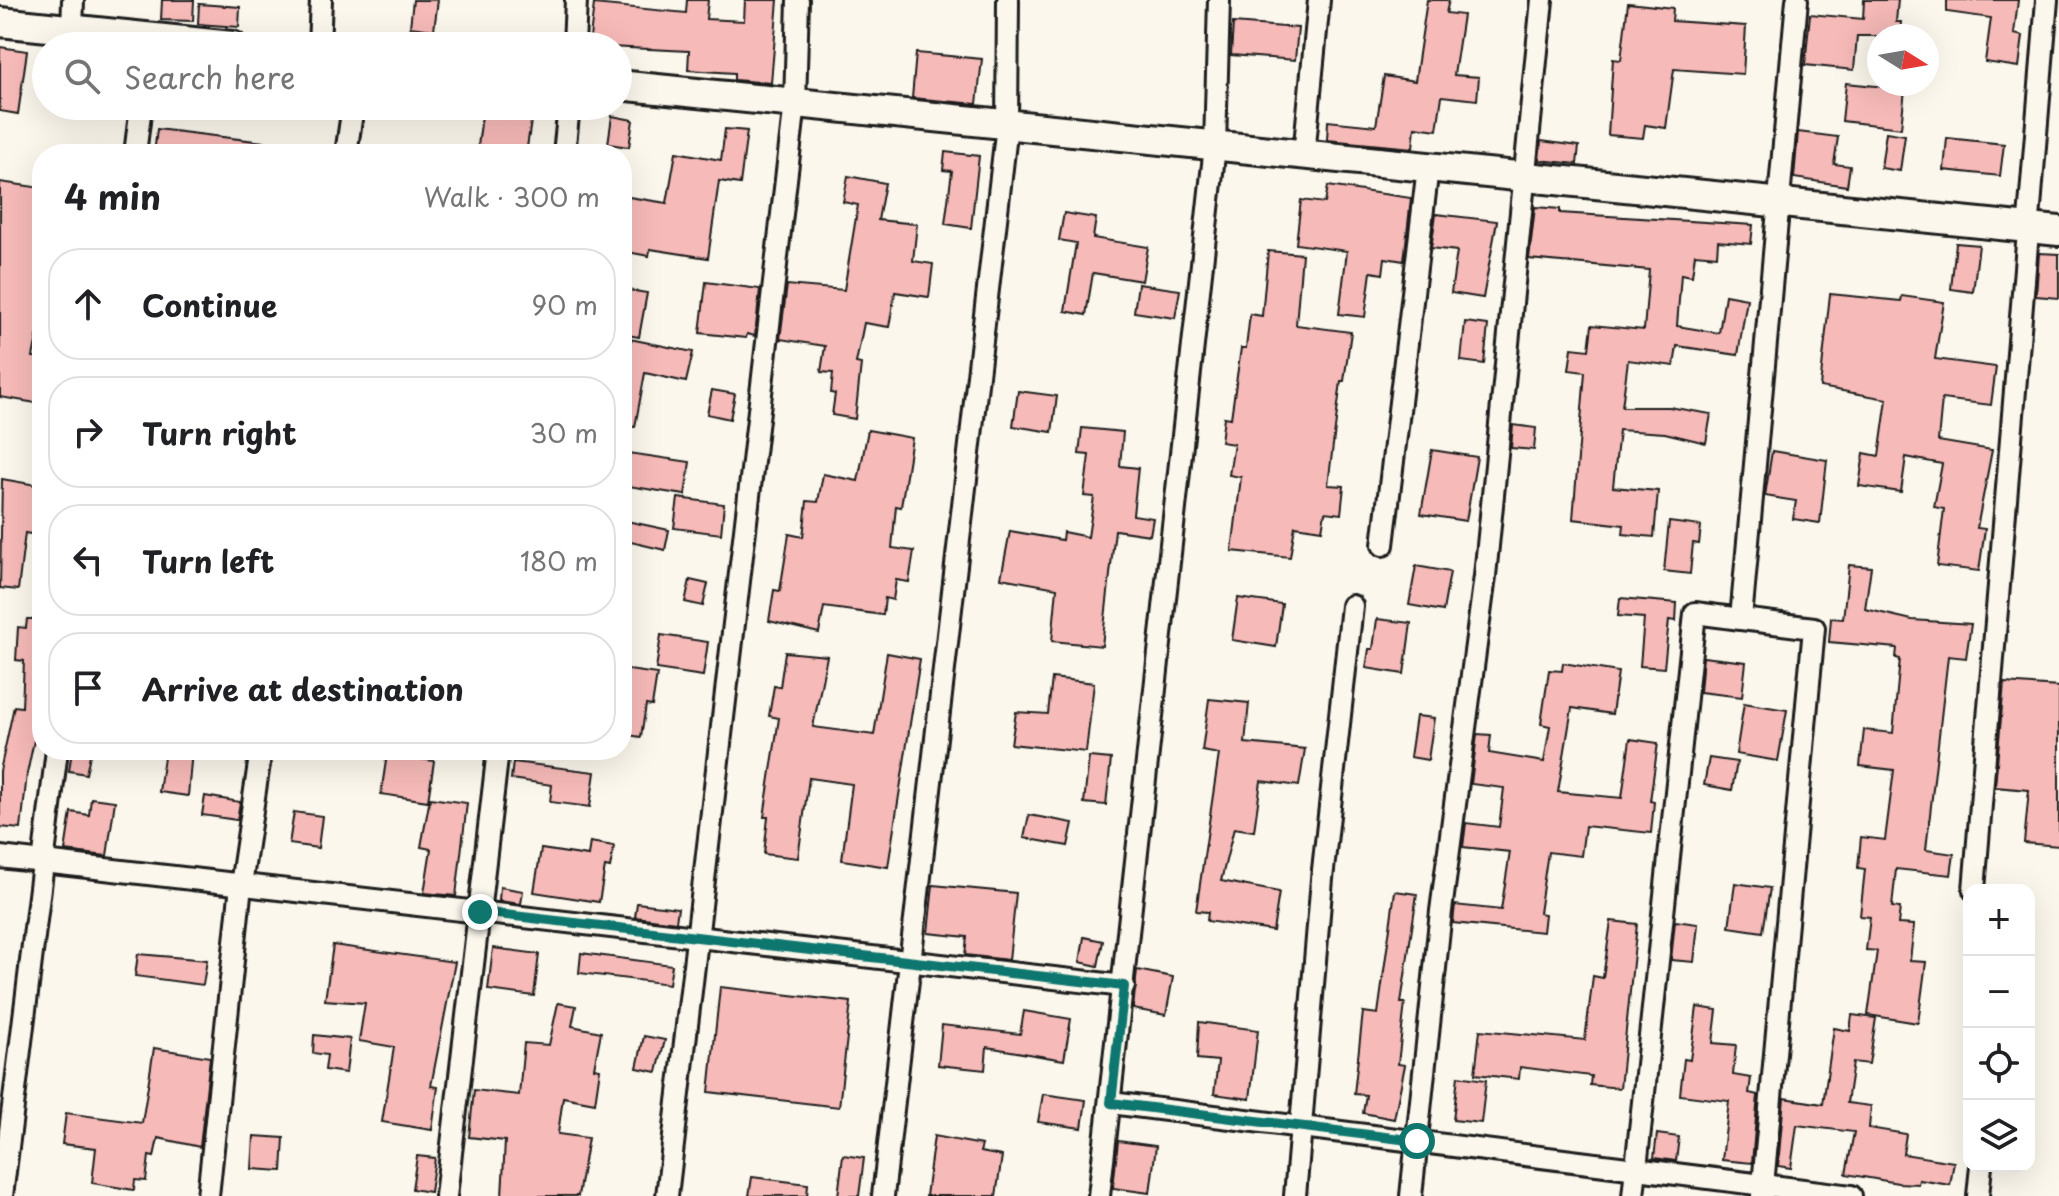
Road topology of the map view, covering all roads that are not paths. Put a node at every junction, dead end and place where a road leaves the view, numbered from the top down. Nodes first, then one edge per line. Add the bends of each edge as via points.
1 (73, 0) edge
2 (321, 0) edge
3 (576, 0) edge
4 (798, 0) edge
5 (1008, 0) edge
6 (1219, 0) edge
7 (1319, 0) edge
8 (1542, 0) edge
9 (1797, 0) edge
10 (2047, 0) edge
11 (0, 22) edge
12 (72, 30) junction
13 (85, 32) edge
14 (320, 32) edge
15 (575, 32) edge
16 (632, 86) edge
17 (795, 103) junction
18 (139, 120) edge
19 (351, 120) edge
20 (568, 120) edge
21 (1007, 125) junction
22 (136, 144) edge
23 (347, 144) edge
24 (565, 144) edge
25 (1215, 146) junction
26 (1304, 155) junction
27 (1428, 167) junction
28 (1526, 177) junction
29 (1781, 203) junction
30 (2026, 228) junction
31 (2059, 231) edge
32 (1383, 545) dead end
33 (1352, 606) dead end
34 (1741, 619) junction
35 (56, 760) edge
36 (260, 760) edge
37 (497, 760) edge
38 (0, 857) edge
39 (42, 862) junction
40 (1974, 884) edge
41 (241, 885) junction
42 (480, 912) junction
43 (699, 937) junction
44 (911, 962) junction
45 (1124, 986) junction
46 (1111, 1103) junction
47 (1302, 1127) junction
48 (1417, 1141) junction
49 (1636, 1169) junction
50 (1980, 1172) edge
51 (1762, 1190) edge
52 (2, 1196) edge
53 (208, 1196) edge
54 (446, 1196) edge
55 (667, 1196) edge
56 (883, 1196) edge
57 (1099, 1196) edge
58 (1295, 1196) edge
59 (1411, 1196) edge
60 (1633, 1196) edge
61 (1851, 1196) edge
62 (1978, 1196) edge

1 - 12 street
2 - 14 street
3 - 15 street
4 - 17 street
5 - 21 street
6 - 25 street
7 - 26 street
8 - 28 street
9 - 29 street
10 - 30 street
11 - 12 street
12 - 13 street
16 - 17 street
17 - 21 street
17 - 43 street
18 - 22 street
19 - 23 street
20 - 24 street
21 - 25 street
21 - 44 street
25 - 26 street
25 - 45 street
26 - 27 street
27 - 28 street
27 - 32 street
28 - 29 street
28 - 48 street via 1485,576
29 - 30 street
29 - 34 street
30 - 31 street
30 - 40 street
33 - 47 street
34 - 49 street via 1695,613
34 - 51 street via 1814,628
35 - 39 street
36 - 41 street
37 - 42 street
38 - 39 street
39 - 41 street
39 - 52 street
41 - 42 street
41 - 53 street
42 - 43 street
42 - 54 street
43 - 44 street
43 - 55 street
44 - 45 street
44 - 56 street
45 - 46 street
46 - 47 street
46 - 57 street
47 - 48 street
47 - 58 street
48 - 49 street
48 - 59 street
49 - 51 street
49 - 60 street
50 - 62 street
51 - 61 street

